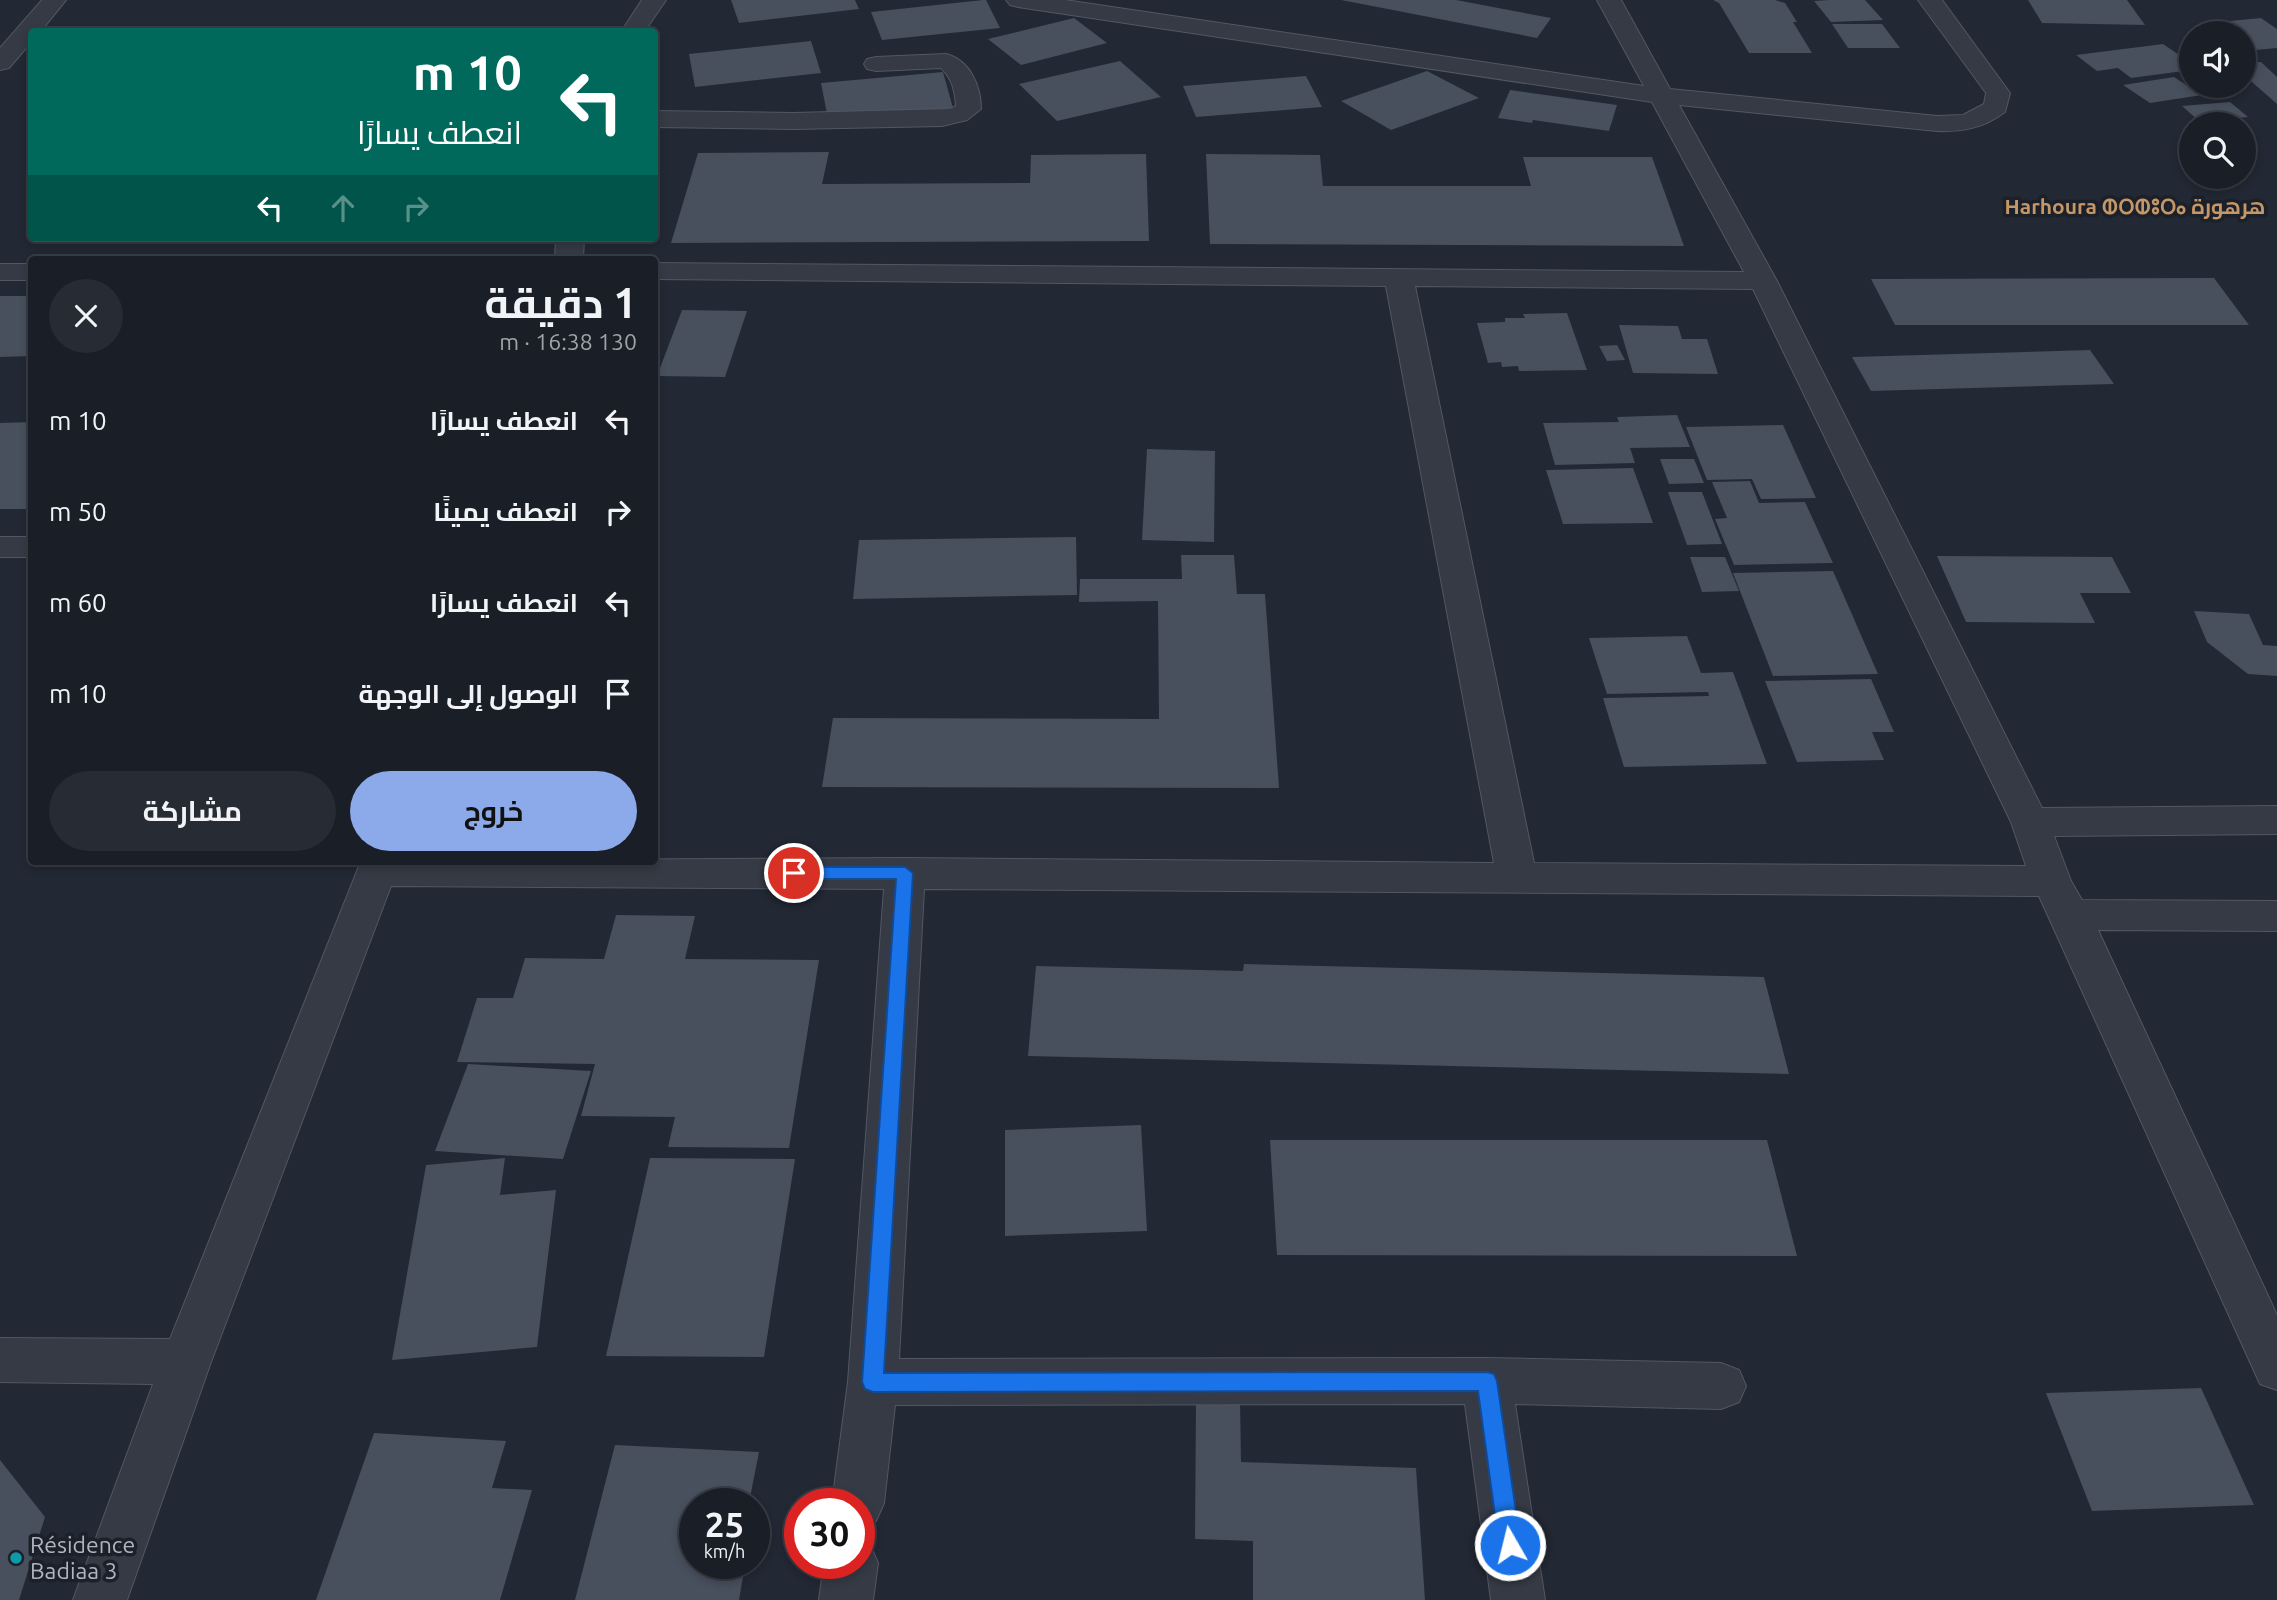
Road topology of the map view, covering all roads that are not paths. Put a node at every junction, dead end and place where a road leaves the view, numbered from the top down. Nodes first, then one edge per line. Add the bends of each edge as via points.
1 (54, 0) edge
2 (654, 0) edge
3 (1018, 0) edge
4 (1609, 0) edge
5 (1930, 0) edge
6 (30, 28) edge
7 (635, 28) edge
8 (28, 30) edge
9 (0, 63) edge
10 (876, 64) dead end
11 (1661, 96) junction
12 (658, 119) edge
13 (658, 271) edge
14 (0, 272) edge
15 (28, 272) edge
16 (1399, 279) junction
17 (1763, 281) junction
18 (0, 547) edge
19 (28, 547) edge
20 (2277, 820) edge
21 (2030, 822) junction
22 (379, 866) edge
23 (905, 873) junction
24 (1517, 878) junction
25 (2061, 898) junction
26 (2277, 916) edge
27 (0, 1360) edge
28 (186, 1362) junction
29 (2277, 1367) edge
30 (1487, 1381) junction
31 (873, 1382) junction
32 (1721, 1386) dead end
33 (860, 1488) edge
34 (849, 1579) edge
35 (100, 1600) edge
36 (846, 1600) edge
37 (1518, 1600) edge

1 - 6 street
2 - 7 street
3 - 11 street
4 - 11 street
5 - 11 street via 1998,93 1996,107 1981,120 1914,122
8 - 9 street
10 - 12 street via 946,61 954,65 969,95 968,109 943,118
11 - 17 street
13 - 16 street
14 - 15 street
16 - 17 street
16 - 24 street
17 - 21 street
18 - 19 street
20 - 21 street
21 - 25 street
22 - 23 street
22 - 28 street
23 - 24 street
23 - 31 street
24 - 25 street
25 - 26 street
25 - 29 street
27 - 28 street
28 - 35 street
30 - 31 street
30 - 32 street
30 - 37 street
31 - 33 street
34 - 36 street

